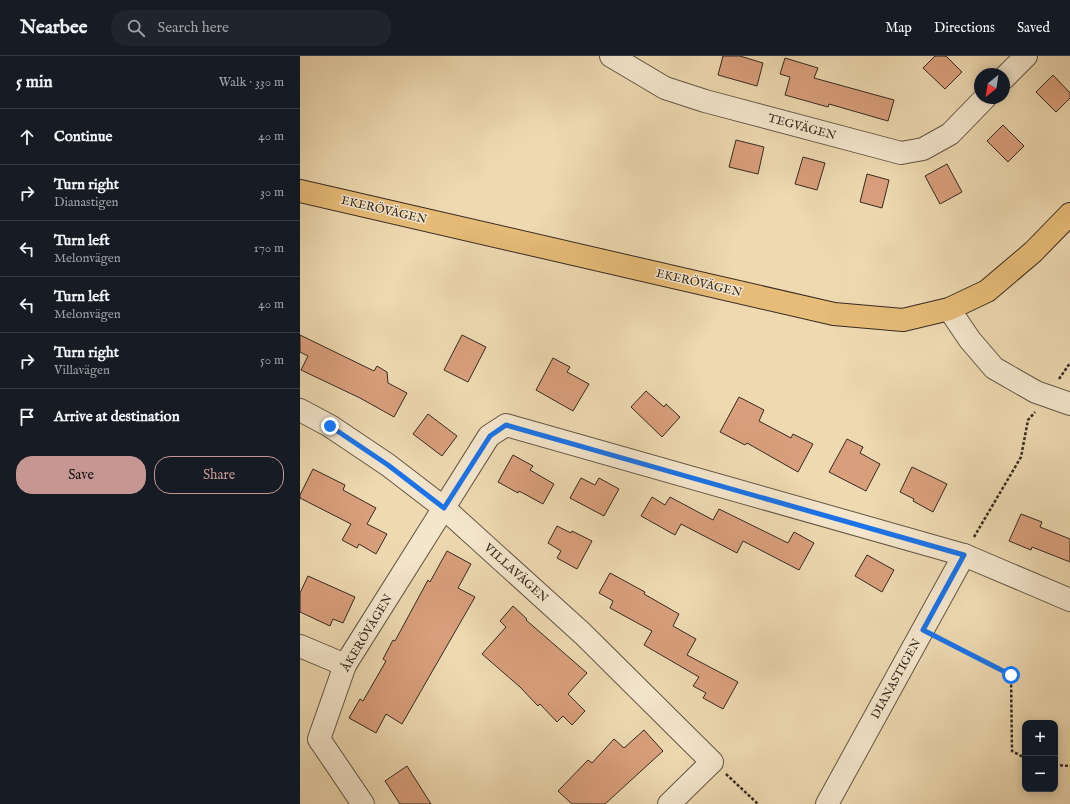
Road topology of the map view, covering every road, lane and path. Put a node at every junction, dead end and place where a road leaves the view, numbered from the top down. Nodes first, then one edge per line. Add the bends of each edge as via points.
1 (610, 56) edge
2 (1026, 56) edge
3 (1010, 72) edge
4 (979, 104) edge
5 (300, 191) edge
6 (1070, 214) edge
7 (949, 309) junction
8 (1048, 396) junction
9 (1070, 404) edge
10 (300, 410) edge
11 (444, 508) junction
12 (964, 555) junction
13 (1070, 600) edge
14 (923, 630) junction
15 (300, 646) edge
16 (346, 665) junction
17 (1022, 756) edge
18 (712, 762) junction
19 (1058, 765) edge
20 (1070, 766) edge
21 (363, 804) edge
22 (669, 804) edge
23 (758, 804) edge
24 (827, 804) edge

1 - 4 street, TEGVÄGEN via 665,88 901,153 923,149 950,134
2 - 3 street
5 - 7 main road, EKERÖVÄGEN via 834,314 903,320
6 - 7 main road, EKERÖVÄGEN via 1033,252 988,291
7 - 8 street via 970,340 994,368
8 - 9 street
8 - 12 path via 1028,420 1021,457
10 - 11 street, VILLAVÄGEN via 330,426 388,465
11 - 12 street, ÅKERÖVÄGEN via 490,436 506,425
11 - 16 street, ÅKERÖVÄGEN
11 - 18 street, VILLAVÄGEN via 583,634
12 - 13 street
12 - 14 street, DIANASTIGEN
14 - 17 path via 1011,675 1012,751
14 - 24 street, DIANASTIGEN
15 - 16 street
16 - 21 street, ÅKERÖVÄGEN via 319,739
18 - 22 street
18 - 23 path
19 - 20 path

